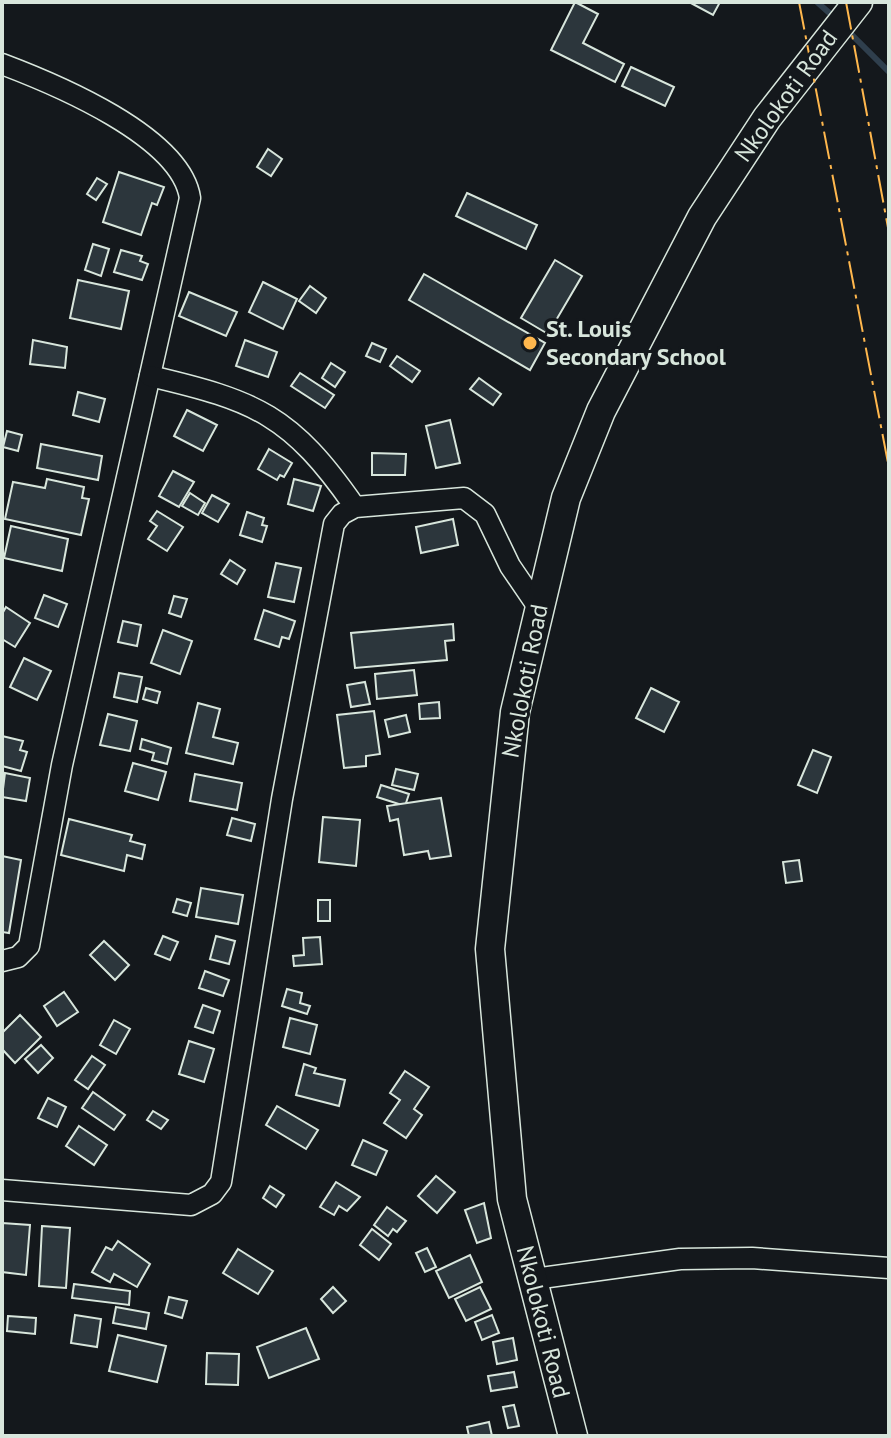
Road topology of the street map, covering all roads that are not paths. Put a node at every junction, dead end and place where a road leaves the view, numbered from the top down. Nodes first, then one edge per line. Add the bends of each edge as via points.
1 (858, 2) edge
2 (2, 64) edge
3 (150, 376) junction
4 (355, 507) junction
5 (538, 607) junction
6 (2, 961) edge
7 (2, 1190) edge
8 (889, 1268) edge
9 (534, 1279) junction
10 (573, 1436) edge

1 - 5 main road, Nkolokoti Road via 767,118 702,217 645,324 601,411 566,498
2 - 3 street via 91,102 181,170 190,198
3 - 4 street via 226,394 274,418 324,463
3 - 6 street via 62,765 29,946 18,957
4 - 5 street via 464,498 485,514 510,566
4 - 7 street via 334,524 282,799 221,1182 212,1194 191,1205
5 - 9 main road, Nkolokoti Road via 515,712 490,949 512,1199
8 - 9 street via 752,1258 680,1259
9 - 10 main road, Nkolokoti Road

